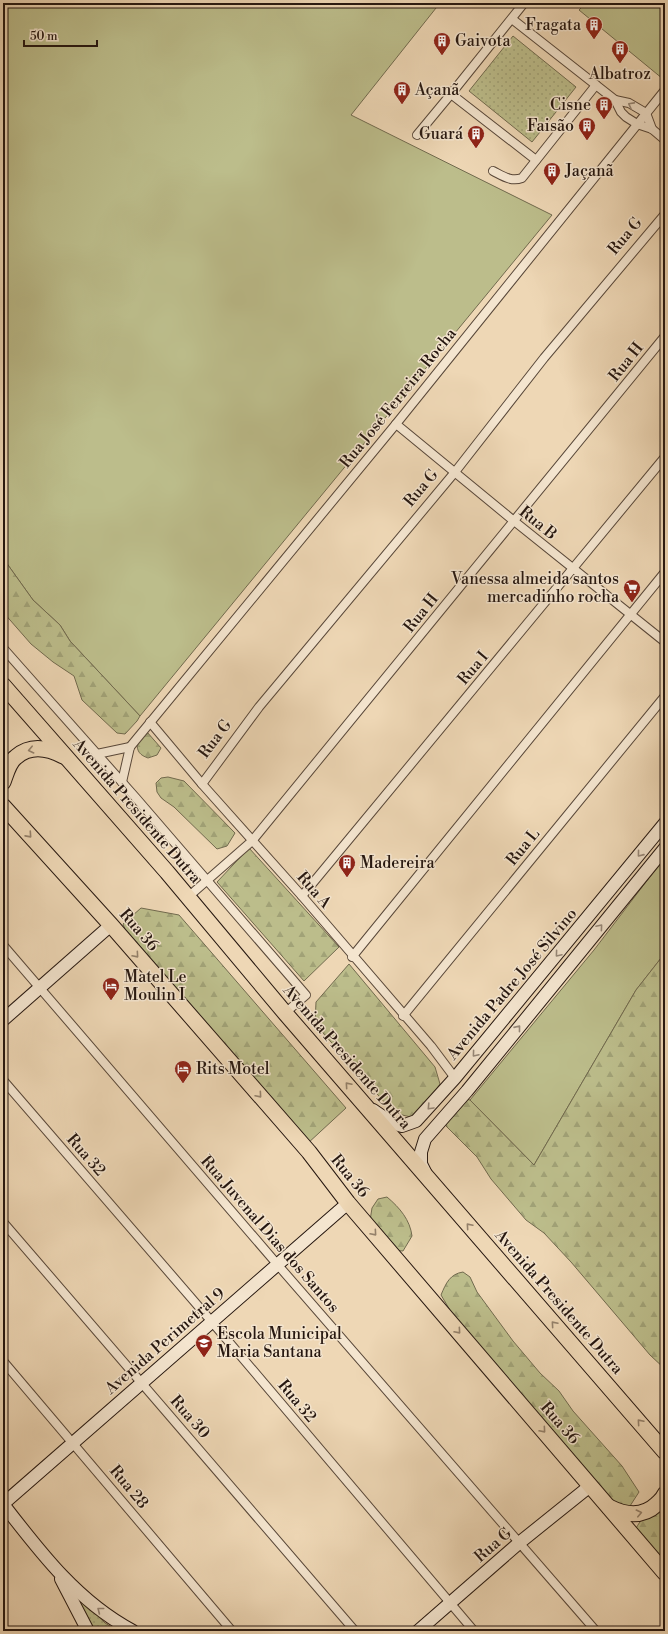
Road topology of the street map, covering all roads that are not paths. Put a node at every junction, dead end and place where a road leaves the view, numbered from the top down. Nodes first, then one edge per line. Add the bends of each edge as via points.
1 (524, 3) edge
2 (512, 19) junction
3 (596, 85) junction
4 (665, 90) edge
5 (451, 94) junction
6 (615, 100) junction
7 (646, 114) junction
8 (637, 124) junction
9 (652, 129) junction
10 (417, 135) dead end
11 (665, 140) edge
12 (536, 160) junction
13 (493, 171) dead end
14 (665, 214) edge
15 (665, 336) edge
16 (396, 424) junction
17 (665, 457) edge
18 (455, 472) junction
19 (514, 521) junction
20 (573, 569) junction
21 (665, 572) edge
22 (632, 614) junction
23 (665, 642) edge
24 (3, 648) edge
25 (3, 685) edge
26 (665, 696) edge
27 (150, 722) junction
28 (130, 747) junction
29 (97, 754) junction
30 (68, 759) junction
31 (3, 782) edge
32 (122, 782) junction
33 (202, 784) junction
34 (3, 806) edge
35 (665, 823) edge
36 (252, 841) junction
37 (665, 848) edge
38 (207, 880) junction
39 (302, 896) junction
40 (188, 897) junction
41 (111, 925) junction
42 (3, 944) edge
43 (352, 957) junction
44 (40, 989) junction
45 (285, 1013) junction
46 (403, 1016) junction
47 (3, 1020) edge
48 (455, 1078) junction
49 (3, 1080) edge
50 (369, 1108) junction
51 (428, 1178) junction
52 (348, 1203) junction
53 (3, 1222) edge
54 (277, 1264) junction
55 (212, 1322) junction
56 (3, 1361) edge
57 (142, 1382) junction
58 (73, 1443) junction
59 (663, 1452) edge
60 (590, 1486) junction
61 (665, 1494) edge
62 (3, 1504) edge
63 (608, 1507) junction
64 (519, 1543) junction
65 (55, 1569) junction
66 (665, 1573) edge
67 (450, 1604) junction
68 (88, 1631) edge
69 (133, 1631) edge
70 (232, 1631) edge
71 (355, 1631) edge
72 (418, 1631) edge
73 (474, 1631) edge
74 (596, 1631) edge

1 - 2 street
2 - 3 street
2 - 5 street
3 - 6 street
3 - 12 street
4 - 7 street, Rua José Ferreira Rocha
5 - 10 street
5 - 12 street
7 -> 6 street via 629,103
6 - 8 street via 622,112
7 - 8 street, Rua José Ferreira Rocha
7 - 9 street
8 - 9 street
8 - 16 street, Rua José Ferreira Rocha
9 - 11 street
12 - 13 street via 522,178 516,180
14 - 18 street, Rua G via 544,358
15 - 19 street, Rua H
16 - 18 street, Rua B
16 - 27 street, Rua José Ferreira Rocha
17 - 20 street, Rua I
18 - 19 street, Rua B
18 - 33 street, Rua G via 259,707
19 - 20 street, Rua B
19 - 36 street, Rua H
20 - 22 street, Rua B
20 - 39 street, Rua I
21 - 22 street
22 - 23 street, Rua B
22 - 43 street
24 - 29 street
25 - 30 highway, Avenida Presidente Dutra
26 - 46 street, Rua L
27 - 28 street, Rua José Ferreira Rocha
27 - 33 street, Rua A
28 - 29 street
28 - 32 street
29 - 32 street
30 -> 31 highway via 42,748 28,750 15,757
30 - 40 highway, Avenida Presidente Dutra
32 - 38 street
33 - 36 street, Rua A
34 -> 41 highway, Rua 36
35 -> 48 main road, Avenida Padre José Silvino
36 - 38 street, Rua H
36 - 39 street, Rua A
51 -> 37 main road, Avenida Padre José Silvino via 421,1164 425,1140
38 - 40 street, Rua H
38 - 45 street via 306,995
39 - 43 street, Rua A
40 - 45 highway, Avenida Presidente Dutra
41 - 44 main road
41 -> 52 highway, Rua 36 via 309,1152
42 - 44 street, Rua Juvenal Dias dos Santos
43 - 46 street, Rua A
44 - 47 main road
44 - 54 street, Rua Juvenal Dias dos Santos
50 -> 45 highway, Avenida Presidente Dutra
46 - 48 street, Rua A via 431,1046
48 -> 50 main road, Avenida Padre José Silvino via 416,1121 402,1126 392,1123
49 - 55 street, Rua 32
50 - 51 highway, Avenida Presidente Dutra
59 -> 51 highway, Avenida Presidente Dutra
52 - 54 main road, Avenida Perimetral 9
52 -> 60 highway, Rua 36
53 - 57 street, Rua 30
54 - 55 main road, Avenida Perimetral 9
54 - 64 street, Rua Juvenal Dias dos Santos
55 - 57 main road, Avenida Perimetral 9
55 - 67 street, Rua 32
56 - 58 street, Rua 28
57 - 58 main road, Avenida Perimetral 9
57 - 71 street, Rua 30
58 - 62 main road, Avenida Perimetral 9
58 - 70 street, Rua 28
60 - 63 highway, Rua 36
60 - 64 main road, Rua G
63 -> 61 highway via 621,1513 638,1514 653,1508
62 - 65 main road
63 - 66 highway, Rua 36
64 - 67 main road, Rua G
64 - 74 street, Rua Juvenal Dias dos Santos
65 - 68 main road
69 -> 65 main road via 100,1610
67 - 72 main road, Rua G
67 - 73 street, Rua 32

